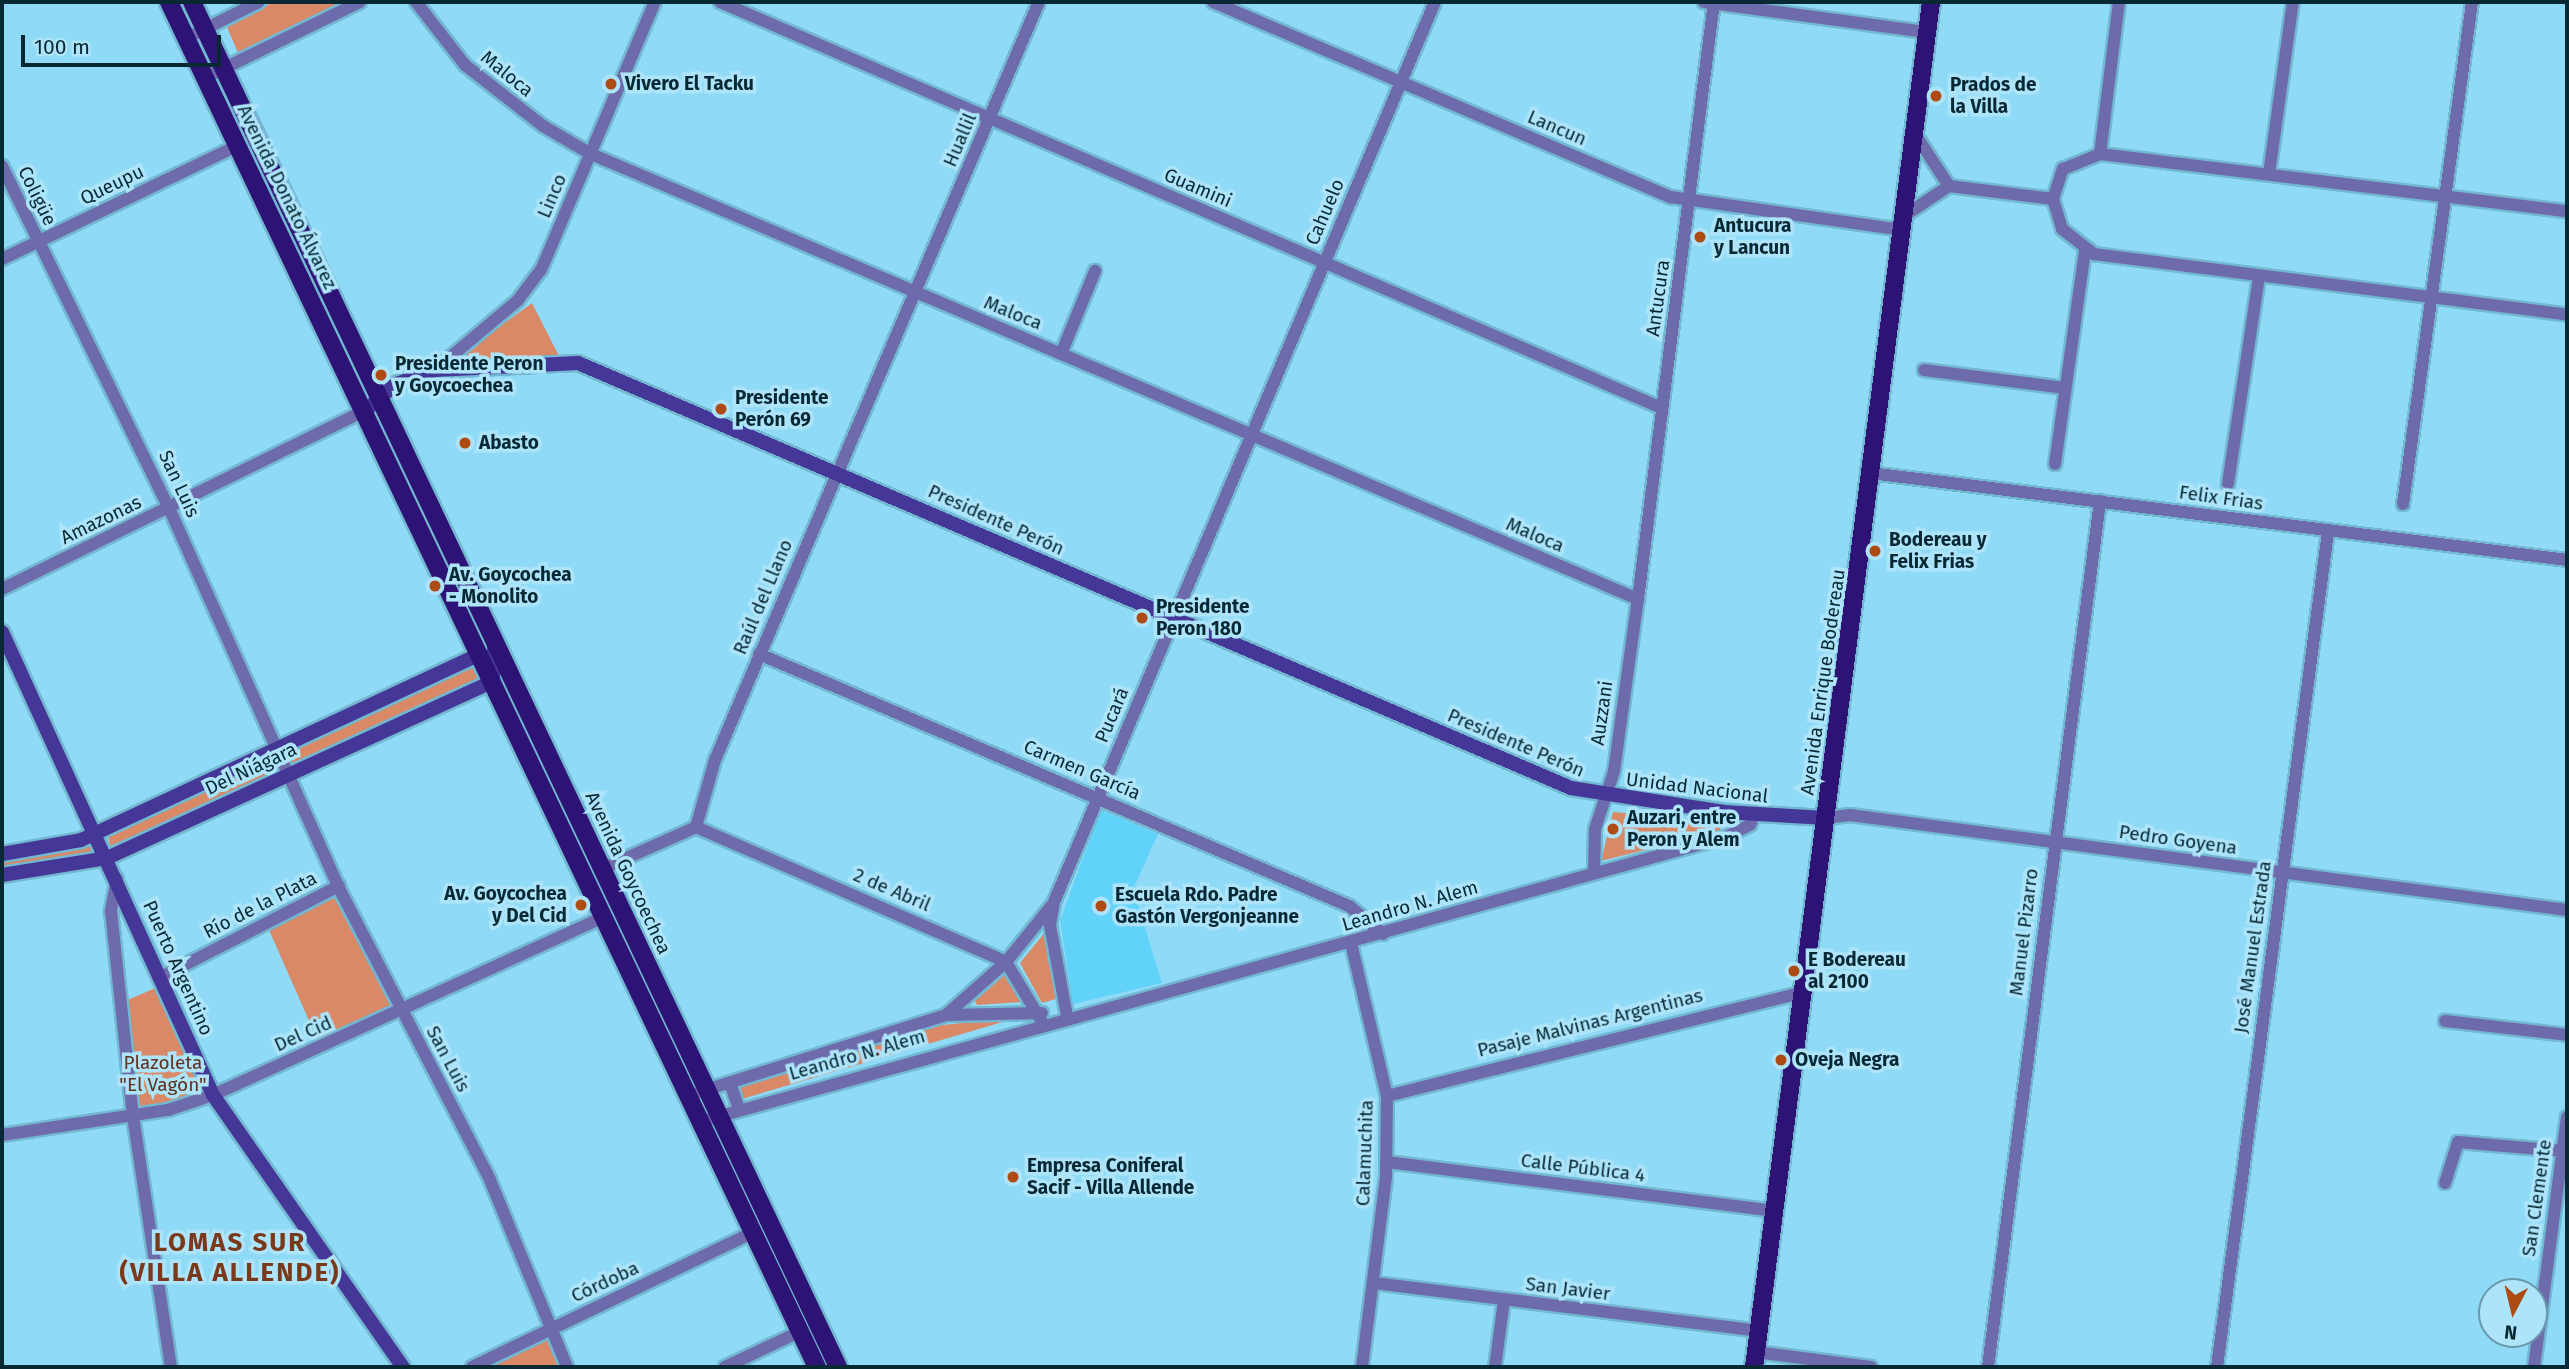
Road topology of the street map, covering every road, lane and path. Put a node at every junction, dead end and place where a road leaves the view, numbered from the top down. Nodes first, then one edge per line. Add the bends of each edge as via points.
1 (169, 2) edge
2 (192, 2) edge
3 (259, 2) edge
4 (360, 2) edge
5 (416, 2) edge
6 (655, 2) edge
7 (720, 2) edge
8 (1039, 2) edge
9 (1213, 2) edge
10 (1434, 2) edge
11 (1710, 2) edge
12 (1931, 2) edge
13 (2119, 2) edge
14 (2293, 2) edge
15 (2472, 2) edge
16 (206, 30) junction
17 (1927, 32) junction
18 (187, 38) junction
19 (223, 68) junction
20 (206, 77) junction
21 (1400, 83) junction
22 (990, 120) junction
23 (1915, 134) junction
24 (239, 145) junction
25 (591, 153) junction
26 (2100, 154) junction
27 (2, 166) edge
28 (2269, 174) junction
29 (1950, 186) junction
30 (2445, 196) junction
31 (2053, 199) junction
32 (1691, 202) junction
33 (2567, 211) edge
34 (1903, 223) junction
35 (38, 242) junction
36 (2085, 250) junction
37 (2, 259) edge
38 (1324, 264) junction
39 (1095, 271) dead end
40 (2259, 276) junction
41 (915, 293) junction
42 (2431, 296) junction
43 (2567, 316) edge
44 (1061, 354) junction
45 (435, 370) junction
46 (1924, 370) dead end
47 (2065, 388) junction
48 (381, 396) junction
49 (1662, 408) junction
50 (366, 410) junction
51 (1251, 437) junction
52 (2055, 464) dead end
53 (837, 471) junction
54 (1870, 473) junction
55 (2228, 484) dead end
56 (2100, 501) junction
57 (2403, 504) dead end
58 (169, 508) junction
59 (2328, 532) junction
60 (2567, 560) edge
61 (2, 589) edge
62 (1638, 599) junction
63 (1173, 620) junction
64 (2, 632) edge
65 (494, 640) junction
66 (759, 654) junction
67 (489, 666) junction
68 (511, 676) junction
69 (277, 747) junction
70 (288, 772) junction
71 (1098, 797) junction
72 (1605, 797) junction
73 (1754, 815) junction
74 (1826, 818) junction
75 (696, 827) junction
76 (96, 834) junction
77 (2055, 843) junction
78 (2, 853) edge
79 (107, 858) junction
80 (604, 868) junction
81 (1594, 873) junction
82 (2282, 873) junction
83 (2, 875) edge
84 (117, 878) junction
85 (339, 886) junction
86 (1054, 902) junction
87 (2567, 910) edge
88 (604, 917) junction
89 (1383, 934) junction
90 (1351, 943) junction
91 (1006, 962) junction
92 (161, 976) junction
93 (1804, 992) junction
94 (402, 1013) junction
95 (946, 1015) junction
96 (1067, 1016) junction
97 (1040, 1017) junction
98 (2445, 1021) dead end
99 (2567, 1035) edge
100 (730, 1083) junction
101 (707, 1090) junction
102 (213, 1095) junction
103 (686, 1096) junction
104 (1387, 1096) junction
105 (739, 1109) junction
106 (718, 1115) junction
107 (133, 1116) junction
108 (2567, 1117) edge
109 (699, 1122) junction
110 (2, 1135) edge
111 (2563, 1151) junction
112 (1387, 1162) junction
113 (2445, 1183) dead end
114 (1775, 1211) junction
115 (754, 1232) junction
116 (1374, 1283) junction
117 (1504, 1300) junction
118 (549, 1330) junction
119 (801, 1331) junction
120 (1758, 1331) junction
121 (1755, 1360) edge
122 (171, 1367) edge
123 (403, 1367) edge
124 (472, 1367) edge
125 (567, 1367) edge
126 (725, 1367) edge
127 (817, 1367) edge
128 (838, 1367) edge
129 (1362, 1367) edge
130 (1495, 1367) edge
131 (1871, 1367) edge
132 (1988, 1367) edge
133 (2217, 1367) edge
134 (2534, 1367) edge

1 - 18 main road, Avenida Donato Álvarez
2 - 16 main road, Avenida Donato Álvarez
3 - 16 street
4 - 19 street
5 - 25 street, Maloca via 465,65 542,126
6 - 25 street, Linco
7 - 22 street, Guamini
8 - 22 street, Huallil
9 - 21 street, Lancun
10 - 21 street, Cahuelo
11 - 17 street
11 - 32 street, Antucura
12 - 17 main road, Avenida Enrique Bodereau
13 - 26 street
14 - 28 street
15 - 30 street
16 - 18 street
16 - 19 main road, Avenida Donato Álvarez
17 - 23 main road, Avenida Enrique Bodereau
18 - 20 main road, Avenida Donato Álvarez
19 - 20 street
19 - 48 main road, Avenida Donato Álvarez
20 - 24 main road, Avenida Donato Álvarez
21 - 32 street, Lancun
21 - 38 street, Cahuelo
22 - 38 street, Guamini
22 - 41 street, Huallil
23 - 29 street
23 - 34 main road, Avenida Enrique Bodereau
24 - 35 street, Queupu
24 - 50 main road, Avenida Donato Álvarez
25 - 41 street, Maloca
25 - 45 street, Linco via 536,278
26 - 28 street
26 - 31 street via 2063,169
27 - 35 street, Coligüe
28 - 30 street
29 - 31 street
29 - 34 street
30 - 33 street
30 - 42 street
31 - 36 street via 2062,229
32 - 34 street, Lancun
32 - 49 street, Antucura
34 - 54 main road, Avenida Enrique Bodereau
35 - 37 street, Queupu
35 - 58 street, San Luis
36 - 40 street
36 - 47 street
38 - 49 street, Guamini
38 - 51 street, Cahuelo
39 - 44 street
40 - 42 street
40 - 55 street
41 - 44 street, Maloca
41 - 53 street, Raúl del Llano
42 - 43 street
42 - 57 street
44 - 51 street, Maloca
45 - 48 main road, Presidente Perón
45 - 53 main road, Presidente Perón via 578,363
46 - 47 street
47 - 52 street
48 - 50 main road, Presidente Perón
48 - 65 main road, Avenida Goycoechea
49 - 62 street, Antucura
50 - 58 street, Amazonas
50 - 67 main road, Avenida Goycoechea
51 - 62 street, Maloca
51 - 63 street, Pucará
53 - 63 main road, Presidente Perón
53 - 66 street, Raúl del Llano
54 - 56 street, Felix Frias
54 - 74 main road, Avenida Enrique Bodereau
56 - 59 street, Felix Frias
56 - 77 street, Manuel Pizarro
58 - 61 street, Amazonas
58 - 69 street, San Luis
59 - 60 street, Felix Frias
59 - 82 street, José Manuel Estrada
62 - 72 street, Auzzani
63 - 71 street, Pucará
63 - 72 main road, Presidente Perón
64 - 76 main road, Puerto Argentino
65 - 67 main road
65 - 68 main road, Avenida Goycoechea
66 - 71 street, Carmen García
66 - 75 street, Raúl del Llano via 715,760
67 - 68 main road
67 - 69 main road, Del Niágara
67 - 70 main road, Del Niágara
67 - 88 main road, Avenida Goycoechea
68 - 80 main road, Avenida Goycoechea
69 - 70 street
69 - 76 main road, Del Niágara
70 - 79 main road, Del Niágara
70 - 85 street, San Luis
71 - 86 street, Pucará
71 - 89 street, Carmen García via 1349,906
72 - 73 main road, Unidad Nacional
72 - 81 street, Auzzani via 1595,829
73 - 74 main road, Unidad Nacional
73 - 81 street, Leandro N. Alem via 1750,825 1726,837
74 - 77 street, Pedro Goyena via 1850,815
74 - 93 main road, Avenida Enrique Bodereau
75 - 80 street
75 - 91 street, 2 de Abril
76 - 78 main road, Del Niágara
76 - 79 main road, Puerto Argentino
77 - 82 street, Pedro Goyena
77 - 132 street, Manuel Pizarro
79 - 83 main road, Del Niágara
79 - 84 main road, Puerto Argentino
80 - 101 main road, Avenida Goycoechea
81 - 89 street, Leandro N. Alem
82 - 87 street, Pedro Goyena
82 - 133 street, José Manuel Estrada
84 - 92 main road, Puerto Argentino
84 - 107 street via 111,911
85 - 92 street, Río de la Plata
85 - 94 street, San Luis
86 - 91 street, Leandro N. Alem
86 - 96 street, Pucará via 1050,925
88 - 94 street, Del Cid
88 - 103 main road, Avenida Goycoechea
89 - 90 street, Leandro N. Alem
90 - 96 street, Leandro N. Alem
90 - 104 street, Calamuchita
91 - 95 street, Leandro N. Alem
91 - 97 street
92 - 102 main road, Puerto Argentino
93 - 104 street, Pasaje Malvinas Argentinas
93 - 114 main road, Avenida Enrique Bodereau
94 - 102 street, Del Cid
94 - 118 street, San Luis via 490,1180
95 - 97 street, Leandro N. Alem
95 - 100 street, Leandro N. Alem
96 - 97 street, Leandro N. Alem
97 - 105 street, Leandro N. Alem
98 - 99 street
100 - 101 street, Leandro N. Alem
100 - 105 street
101 - 103 street, Leandro N. Alem
101 - 106 main road, Avenida Goycoechea
102 - 107 street, Del Cid
102 - 123 main road, Puerto Argentino
103 - 109 main road, Avenida Goycoechea
104 - 112 street, Calamuchita
105 - 106 street, Leandro N. Alem
106 - 109 street, Leandro N. Alem
106 - 128 main road, Avenida Goycoechea
107 - 110 street, Del Cid
107 - 122 street
108 - 111 street, San Clemente
109 - 115 main road, Avenida Goycoechea
111 - 113 street via 2458,1142
111 - 134 street, San Clemente
112 - 114 street, Calle Pública 4
112 - 116 street, Calamuchita
114 - 120 main road, Avenida Enrique Bodereau
115 - 118 street, Córdoba
115 - 119 main road, Avenida Goycoechea
116 - 117 street, San Javier
116 - 129 street, Calamuchita
117 - 120 street, San Javier
117 - 130 street
118 - 124 street, Córdoba
118 - 125 street, San Luis
119 - 126 street
119 - 127 main road, Avenida Goycoechea
120 - 121 main road, Avenida Enrique Bodereau
121 - 131 street

